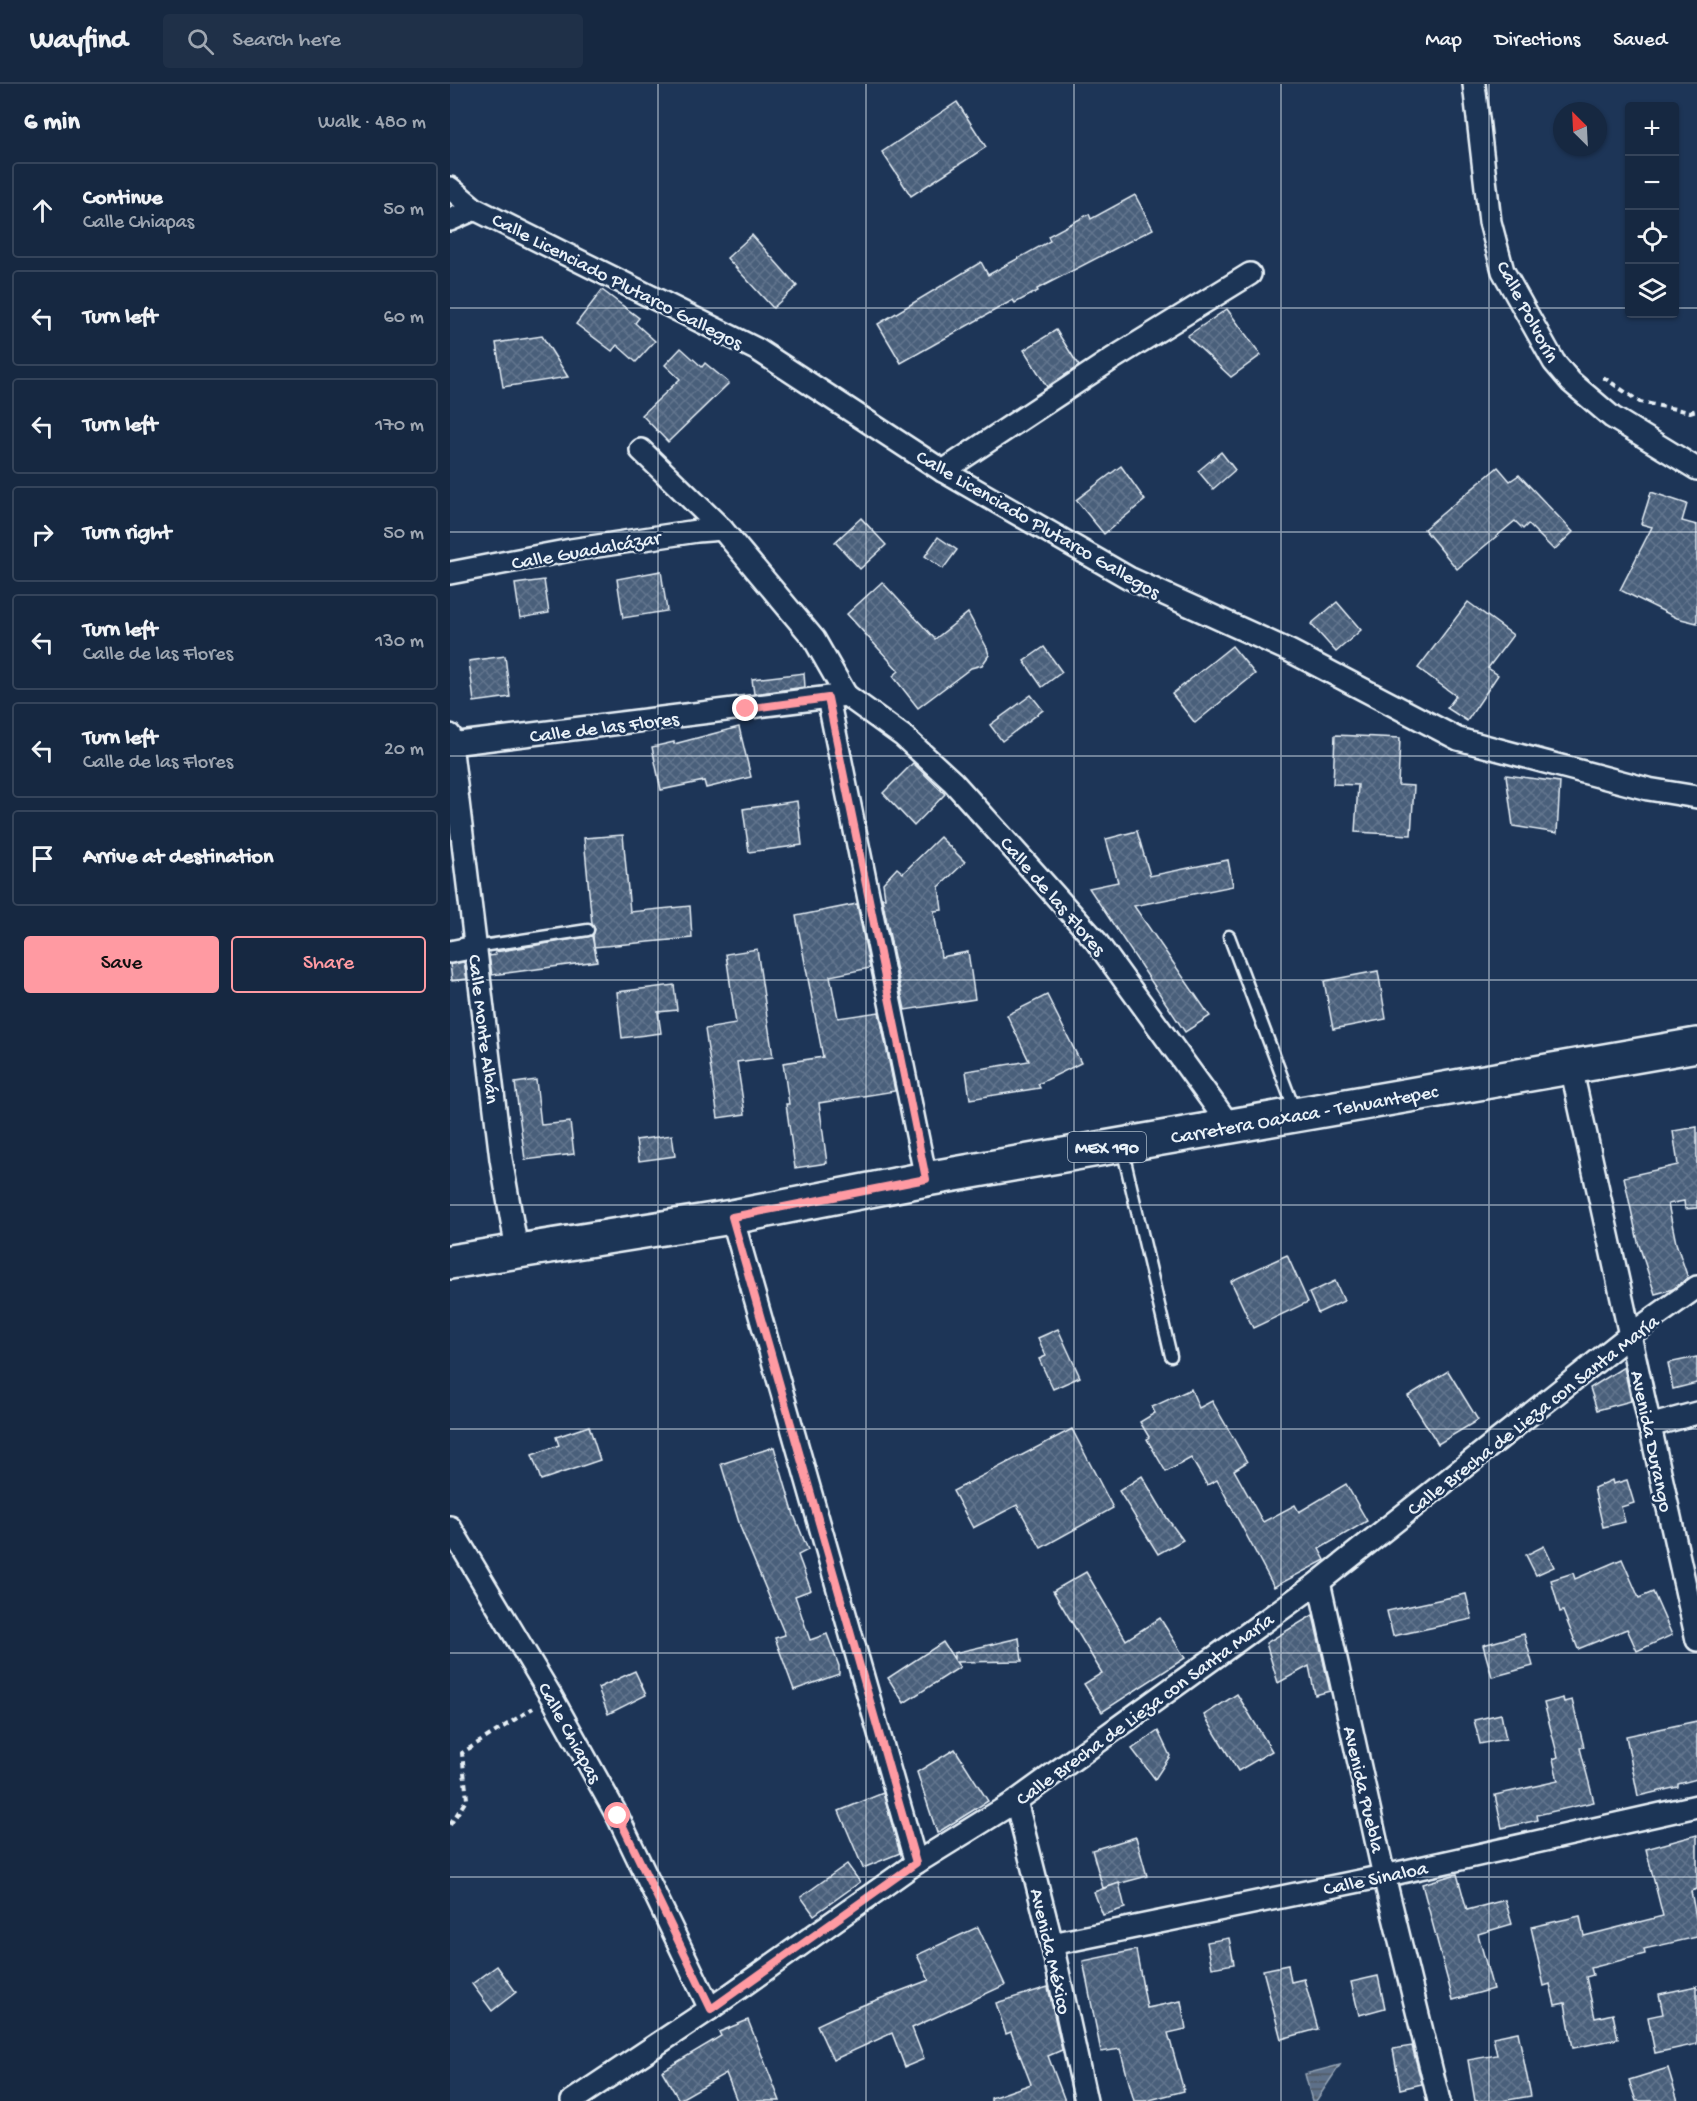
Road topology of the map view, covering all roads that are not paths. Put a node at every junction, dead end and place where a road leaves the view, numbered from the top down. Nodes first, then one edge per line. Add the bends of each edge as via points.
1 (1474, 84) edge
2 (450, 188) edge
3 (475, 209) junction
4 (450, 220) edge
5 (1250, 274) dead end
6 (641, 450) dead end
7 (1697, 469) edge
8 (943, 471) junction
9 (722, 529) junction
10 (450, 573) edge
11 (837, 696) junction
12 (451, 740) edge
13 (1697, 797) edge
14 (454, 811) edge
15 (588, 930) dead end
16 (1229, 936) dead end
17 (475, 947) junction
18 (450, 952) edge
19 (1697, 1045) edge
20 (1571, 1067) junction
21 (1296, 1114) junction
22 (1230, 1126) junction
23 (1122, 1145) junction
24 (926, 1179) junction
25 (732, 1217) junction
26 (517, 1250) junction
27 (450, 1262) edge
28 (1697, 1287) edge
29 (1630, 1335) junction
30 (1171, 1356) dead end
31 (1697, 1413) edge
32 (1649, 1426) junction
33 (450, 1527) edge
34 (1319, 1582) junction
35 (1697, 1640) edge
36 (1016, 1801) junction
37 (1697, 1806) edge
38 (916, 1863) junction
39 (1384, 1876) junction
40 (1052, 1944) junction
41 (711, 2009) junction
42 (572, 2101) edge
43 (1086, 2101) edge
44 (1439, 2101) edge

1 - 7 street, Calle Polvorín via 1490,222 1503,271 1554,362 1612,417
2 - 3 street, Calle Licenciado Plutarco Gallegos
3 - 4 street
3 - 8 street, Calle Licenciado Plutarco Gallegos via 758,351
5 - 8 street
6 - 9 street, Calle de las Flores
8 - 13 street, Calle Licenciado Plutarco Gallegos via 1129,578 1290,651 1458,739 1648,789
9 - 10 street, Calle Guadalcázar via 571,550
9 - 11 street, Calle de las Flores via 814,639
11 - 12 street, Calle de las Flores
11 - 22 street, Calle de las Flores via 903,736 953,782 1096,941
11 - 24 street, Calle de las Flores
12 - 14 street, Calle Monte Albán
14 - 17 street, Calle Monte Albán
15 - 17 lane
16 - 21 lane
17 - 18 street
17 - 26 street, Calle Monte Albán via 501,1159
19 - 20 main road, Carretera Oaxaca - Tehuantepec / MEX 190
20 - 21 main road, Carretera Oaxaca - Tehuantepec / MEX 190
20 - 29 street, Avenida Durango
21 - 22 main road, Carretera Oaxaca - Tehuantepec / MEX 190
22 - 23 main road, Carretera Oaxaca - Tehuantepec / MEX 190
23 - 24 main road, Carretera Oaxaca - Tehuantepec / MEX 190
23 - 30 lane
24 - 25 main road, Carretera Oaxaca - Tehuantepec / MEX 190
25 - 26 main road, Carretera Oaxaca - Tehuantepec / MEX 190
25 - 38 street
26 - 27 main road, Carretera Oaxaca - Tehuantepec / MEX 190
28 - 29 street, Calle Brecha de Lieza con Santa María
29 - 32 street, Avenida Durango
29 - 34 street, Calle Brecha de Lieza con Santa María
31 - 32 street
32 - 35 street, Avenida Durango
33 - 41 street, Calle Chiapas via 618,1816
34 - 36 street, Calle Brecha de Lieza con Santa María
34 - 39 street, Avenida Puebla
36 - 38 street, Calle Brecha de Lieza con Santa María
36 - 40 street, Avenida México
37 - 39 street, Calle Sinaloa
38 - 41 street, Calle Brecha de Lieza con Santa María
39 - 40 street, Calle Sinaloa
39 - 44 street, Avenida Puebla
40 - 43 street, Avenida México
41 - 42 street, Calle Brecha de Lieza con Santa María

